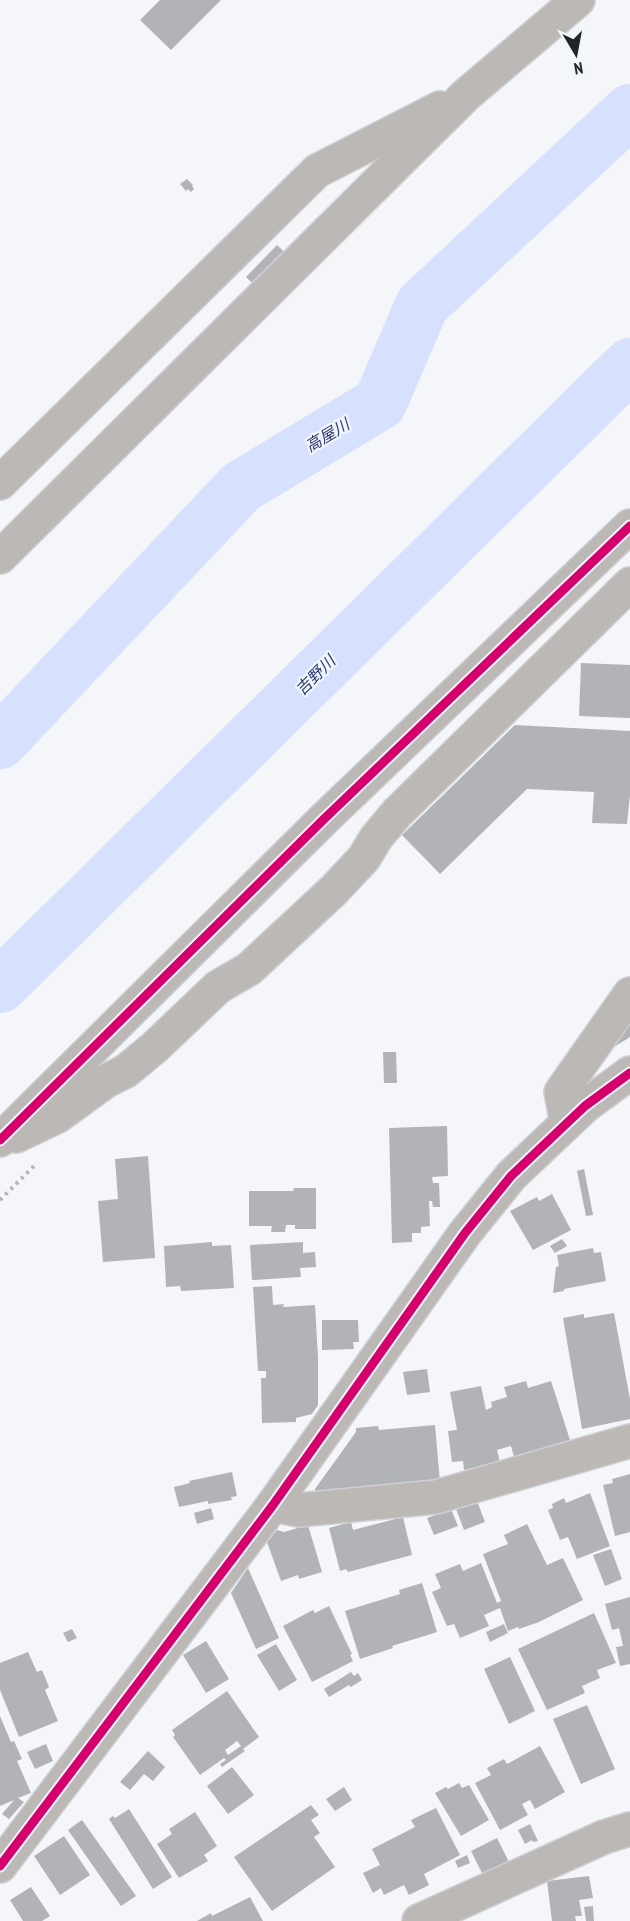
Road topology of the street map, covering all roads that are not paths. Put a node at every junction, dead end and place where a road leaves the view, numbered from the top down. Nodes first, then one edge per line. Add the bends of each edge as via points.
1 (578, 0) edge
2 (466, 96) junction
3 (0, 483) edge
4 (630, 526) edge
5 (0, 557) edge
6 (630, 584) edge
7 (630, 994) edge
8 (630, 1073) edge
9 (567, 1123) junction
10 (0, 1142) edge
11 (630, 1441) edge
12 (273, 1506) junction
13 (630, 1828) edge
14 (0, 1866) edge
15 (419, 1921) edge

1 - 2 street
2 - 3 street via 317,171
2 - 5 street
4 - 10 street via 323,820
6 - 10 street via 397,813 334,890 249,969 218,987 126,1071 58,1116
7 - 9 street via 561,1092
8 - 9 street
9 - 12 street via 512,1176 465,1233
11 - 12 street via 436,1497 299,1510
12 - 14 street
13 - 15 street

